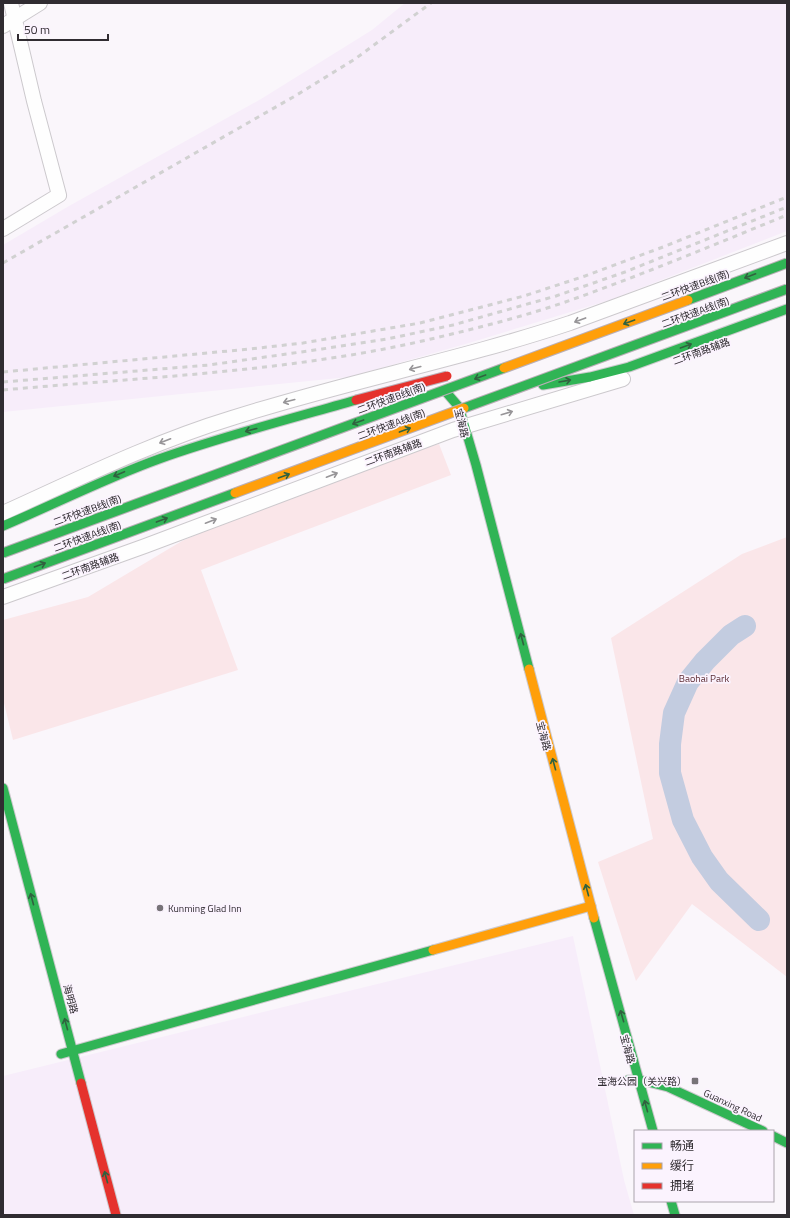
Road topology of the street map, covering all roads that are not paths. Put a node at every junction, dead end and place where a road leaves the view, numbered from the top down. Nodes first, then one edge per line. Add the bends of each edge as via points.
1 (10, 3) edge
2 (40, 3) edge
3 (9, 23) edge
4 (3, 229) edge
5 (787, 243) edge
6 (787, 263) edge
7 (787, 289) edge
8 (787, 309) edge
9 (787, 320) edge
10 (596, 334) junction
11 (437, 362) junction
12 (474, 369) dead end
13 (456, 374) dead end
14 (446, 392) junction
15 (459, 406) junction
16 (457, 432) junction
17 (3, 513) edge
18 (3, 526) edge
19 (3, 553) edge
20 (3, 579) edge
21 (3, 597) edge
22 (3, 788) edge
23 (591, 906) junction
24 (73, 1051) junction
25 (61, 1054) dead end
26 (626, 1080) dead end
27 (640, 1080) junction
28 (653, 1130) edge
29 (761, 1130) edge
30 (774, 1136) edge
31 (787, 1143) edge
32 (671, 1202) edge
33 (116, 1215) edge
34 (675, 1215) edge

1 - 3 street
2 - 3 street
3 - 4 street via 34,101 59,195
5 -> 11 street via 570,323
6 -> 10 main road, 二环快速B线(南), bridge
20 -> 7 main road, 二环快速A线(南), bridge
15 -> 8 main road via 498,394 603,374
16 -> 9 street, 二环南路辅路 via 634,376
10 - 12 main road, bridge
10 -> 19 main road, 二环快速B线(南), bridge
11 - 14 street
11 -> 17 street via 274,405 195,430 118,461
13 -> 18 main road, bridge via 381,393 167,456 110,478
14 - 15 main road, 宝海路
14 - 16 main road, 宝海路 via 447,411
15 - 16 main road, 宝海路
21 -> 16 street, 二环南路辅路
23 -> 16 main road, 宝海路 via 476,465
24 -> 22 main road, 海明路
23 - 24 main road
27 -> 23 main road, 宝海路
24 - 25 main road
33 -> 24 main road, 海明路
26 - 27 main road, Guanxing Road
28 -> 27 main road, 宝海路
27 - 29 main road, Guanxing Road via 668,1087
30 - 31 main road
32 - 34 main road

